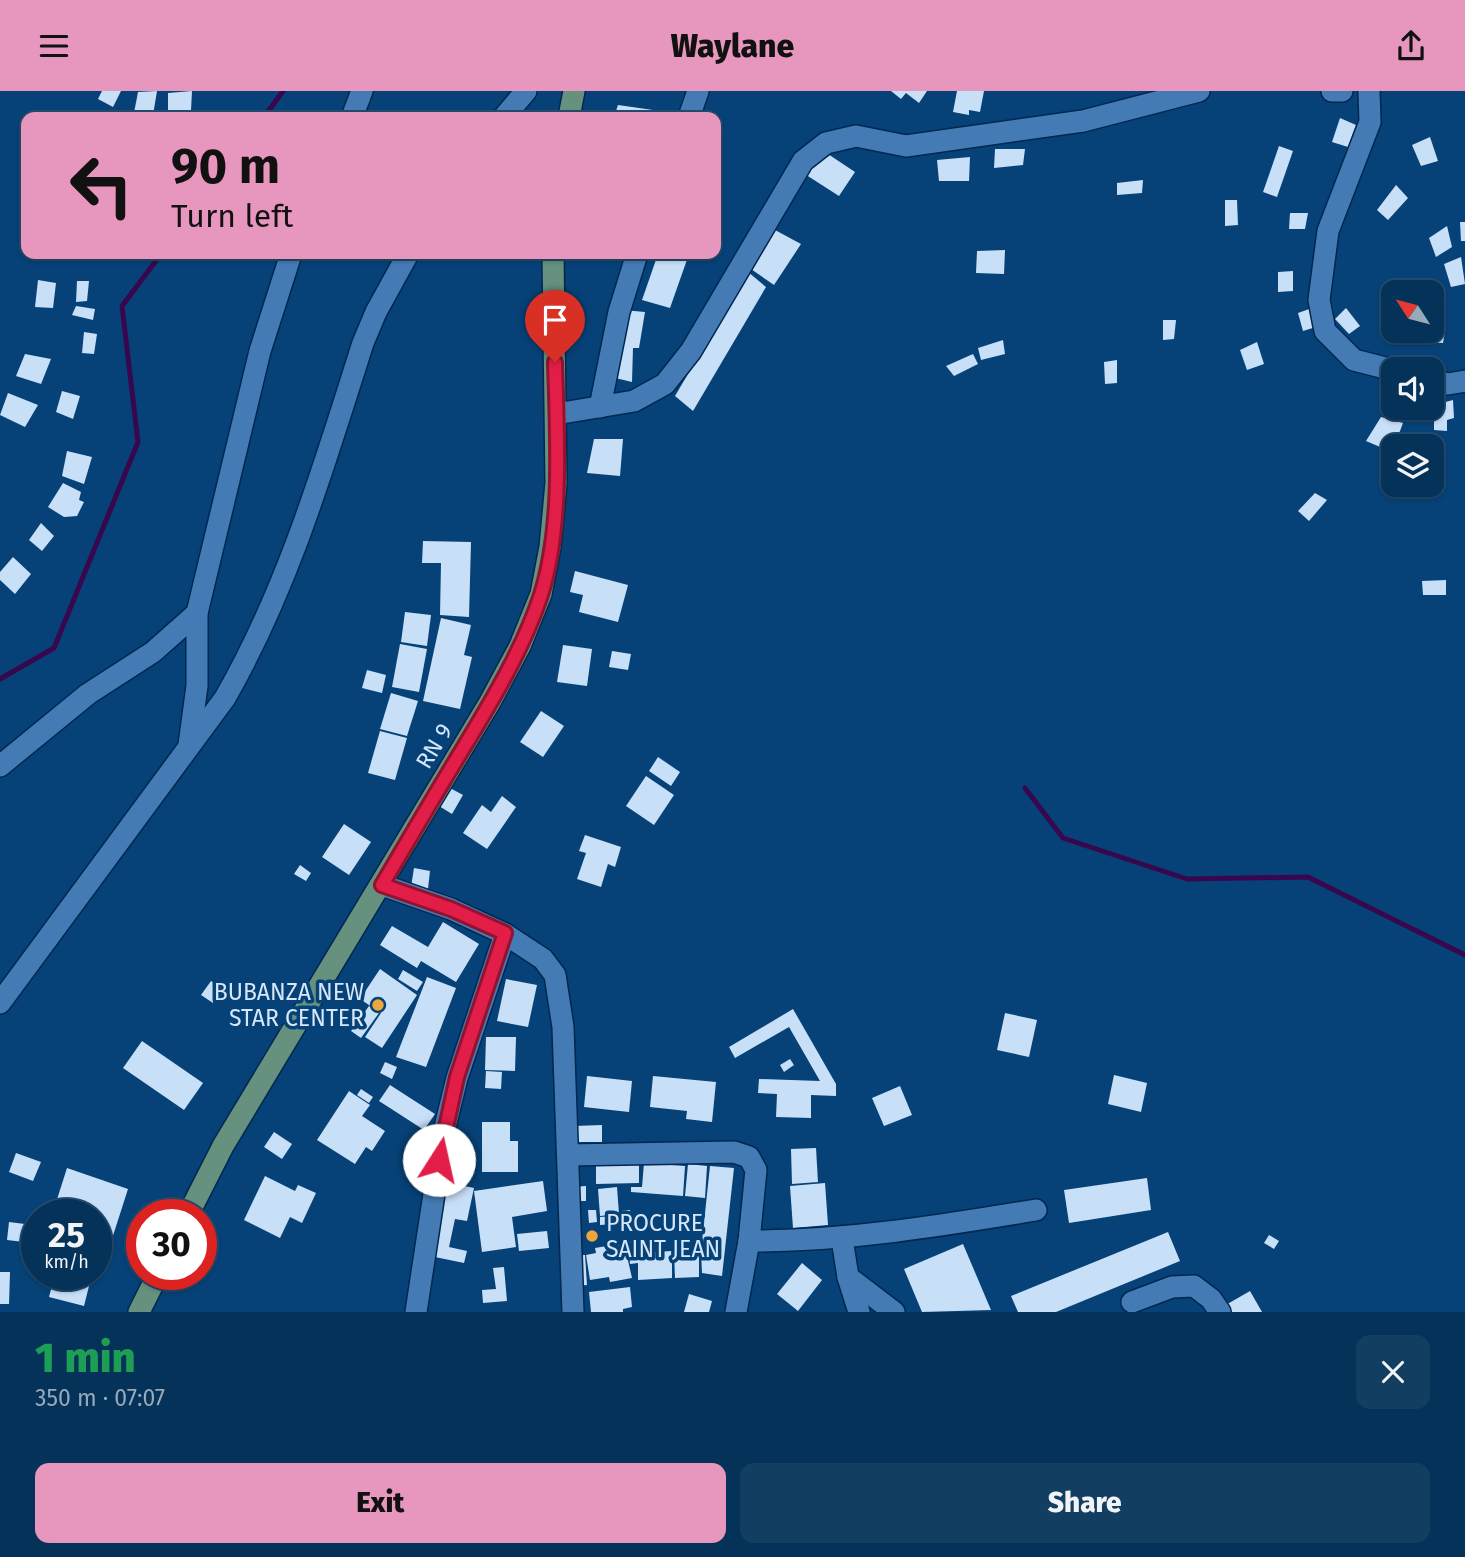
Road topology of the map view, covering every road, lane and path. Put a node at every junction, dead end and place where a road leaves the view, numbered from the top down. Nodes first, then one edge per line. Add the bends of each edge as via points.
1 (362, 91) edge
2 (526, 91) edge
3 (574, 91) edge
4 (698, 91) edge
5 (1199, 91) edge
6 (1332, 91) edge
7 (1342, 91) edge
8 (1369, 91) edge
9 (354, 112) edge
10 (508, 112) edge
11 (570, 112) edge
12 (691, 112) edge
13 (289, 259) edge
14 (405, 259) edge
15 (554, 259) edge
16 (635, 259) edge
17 (1381, 367) edge
18 (1465, 381) edge
19 (1444, 383) edge
20 (600, 407) junction
21 (556, 414) junction
22 (197, 613) junction
23 (189, 747) junction
24 (0, 766) edge
25 (382, 885) junction
26 (505, 933) junction
27 (0, 1003) edge
28 (568, 1155) junction
29 (196, 1199) edge
30 (1036, 1210) dead end
31 (842, 1239) junction
32 (749, 1241) junction
33 (848, 1277) junction
34 (150, 1290) edge
35 (1132, 1302) dead end
36 (139, 1312) edge
37 (416, 1312) edge
38 (573, 1312) edge
39 (736, 1312) edge
40 (859, 1312) edge
41 (894, 1312) edge
42 (1220, 1312) edge

1 - 9 street
2 - 10 street
3 - 11 main road
4 - 12 street
5 - 20 street via 1083,121 919,145 856,137 826,143 803,160 691,351 665,384 634,401
6 - 7 street
8 - 17 street via 1370,122 1328,232 1319,300 1325,331 1354,360
13 - 22 street via 257,363
14 - 23 street via 363,343 299,544 276,597 225,698
15 - 21 main road, RN 9 / RN 9
16 - 20 street via 619,312
18 - 19 street
20 - 21 street
21 - 25 main road, RN 9 / RN 9 via 555,496 541,594 490,702
22 - 23 street via 197,686
22 - 24 street via 153,652 88,694
23 - 27 street
25 - 26 street
25 - 29 main road, RN 9 / RN 9 via 223,1146
26 - 28 street via 543,959 555,975 563,1027
26 - 37 street via 457,1077 443,1135
28 - 32 street via 734,1152 749,1157 756,1170
28 - 38 street
30 - 31 street
31 - 32 street
31 - 33 street
32 - 39 street
33 - 40 street
33 - 41 street
34 - 36 main road
35 - 42 street via 1172,1287 1194,1286

